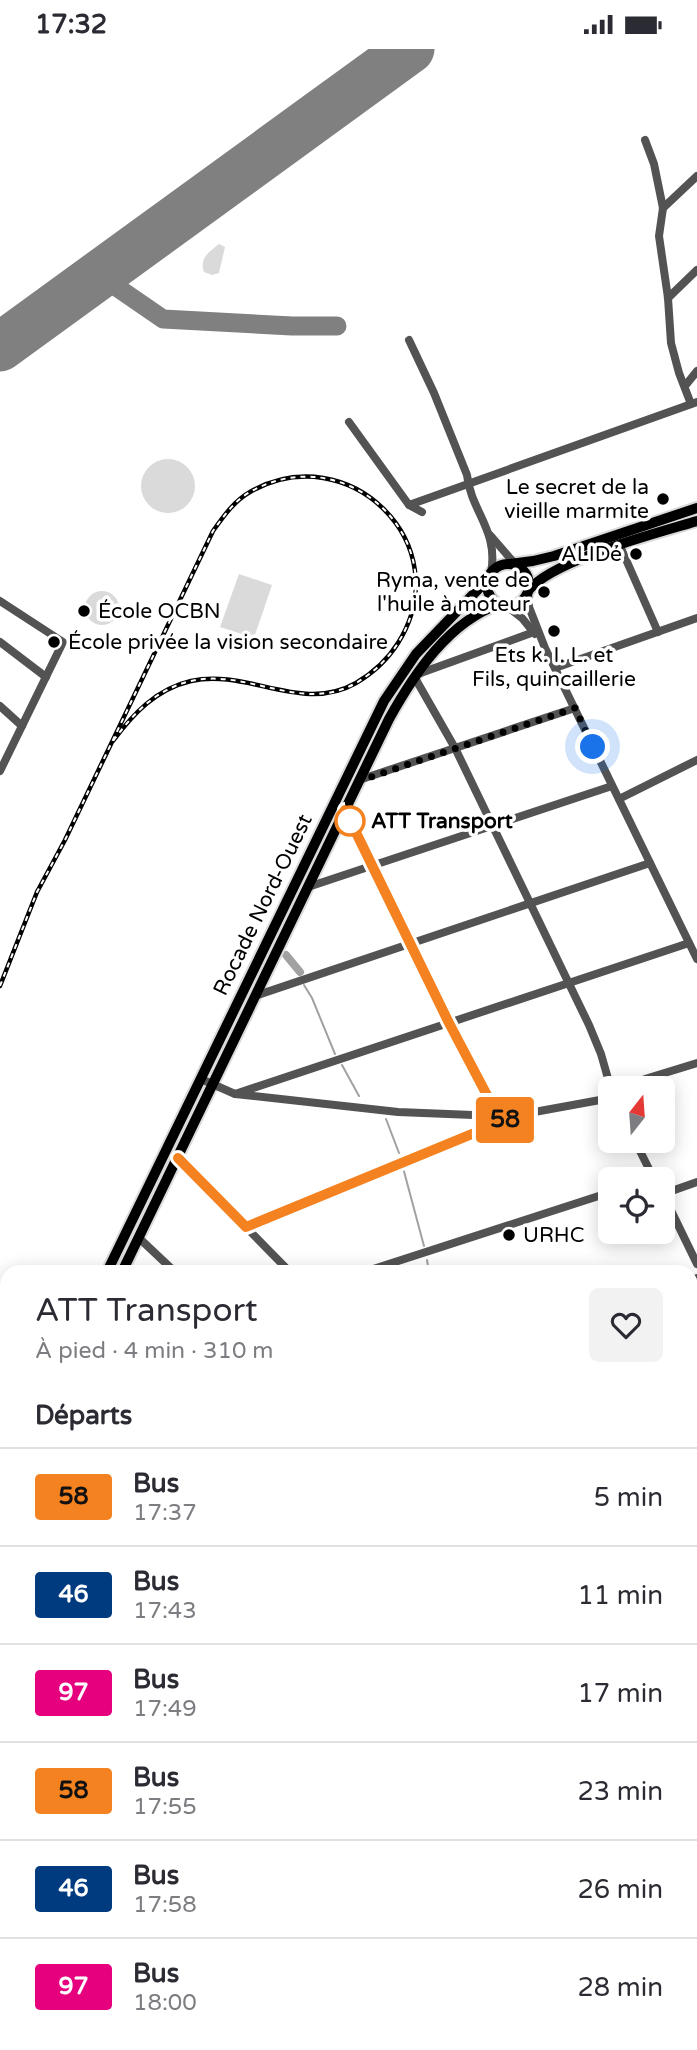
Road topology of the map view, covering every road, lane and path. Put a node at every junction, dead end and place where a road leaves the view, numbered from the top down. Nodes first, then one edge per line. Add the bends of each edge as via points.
1 (645, 140) dead end
2 (697, 176) edge
3 (663, 208) junction
4 (697, 270) edge
5 (668, 297) junction
6 (409, 340) dead end
7 (697, 371) edge
8 (685, 386) junction
9 (694, 403) edge
10 (349, 422) dead end
11 (468, 485) junction
12 (409, 505) junction
13 (697, 508) edge
14 (422, 512) dead end
15 (697, 521) edge
16 (490, 535) junction
17 (620, 546) junction
18 (514, 565) junction
19 (490, 576) junction
20 (528, 591) junction
21 (0, 601) edge
22 (502, 605) junction
23 (697, 618) edge
24 (534, 632) junction
25 (658, 632) junction
26 (0, 642) edge
27 (545, 647) junction
28 (555, 668) junction
29 (417, 676) junction
30 (46, 677) junction
31 (0, 706) edge
32 (575, 708) junction
33 (22, 726) junction
34 (455, 748) junction
35 (697, 760) edge
36 (0, 771) edge
37 (359, 781) junction
38 (612, 786) junction
39 (619, 799) junction
40 (345, 810) junction
41 (493, 824) junction
42 (650, 863) junction
43 (372, 865) junction
44 (308, 887) junction
45 (529, 903) junction
46 (689, 943) junction
47 (410, 944) junction
48 (697, 959) edge
49 (569, 982) junction
50 (255, 996) junction
51 (449, 1023) junction
52 (697, 1063) edge
53 (607, 1076) edge
54 (655, 1076) edge
55 (201, 1079) junction
56 (212, 1085) junction
57 (234, 1094) junction
58 (598, 1100) edge
59 (518, 1115) junction
60 (498, 1116) junction
61 (178, 1158) junction
62 (697, 1182) edge
63 (675, 1190) edge
64 (598, 1196) edge
65 (675, 1219) edge
66 (246, 1227) junction
67 (139, 1238) junction
68 (697, 1264) edge
69 (110, 1265) edge
70 (126, 1265) edge
71 (168, 1265) edge
72 (283, 1265) edge
73 (386, 1265) edge

1 - 3 street
2 - 3 street
3 - 5 street via 659,236
4 - 5 street
5 - 8 street via 671,343
6 - 11 street
7 - 8 street
8 - 9 street
9 - 11 street
10 - 12 street
11 - 12 street
11 - 16 street
12 - 14 street
13 - 18 main road
15 - 17 main road
16 - 18 street
16 - 19 street via 494,557
17 - 20 main road via 553,570
17 - 25 street
18 - 19 main road via 497,567
18 - 20 main road via 528,577
19 - 22 main road via 491,596
19 - 55 main road, Rocade Nord-Ouest via 415,654 384,701
20 - 22 main road via 521,601
20 - 27 street via 529,607
21 - 30 street via 62,642
22 - 24 street
22 - 29 main road, Rocade Nord-Ouest via 463,624
23 - 25 street
24 - 27 street
24 - 29 street
25 - 28 street
26 - 30 street
27 - 28 street
28 - 32 street
29 - 34 street
29 - 37 main road, Rocade Nord-Ouest via 388,719
30 - 33 street
31 - 33 street
32 - 34 street
32 - 38 street
33 - 36 street
34 - 37 street
34 - 41 street
35 - 39 street
37 - 40 main road, Rocade Nord-Ouest
38 - 39 street
38 - 41 street
39 - 42 street
40 - 43 street
40 - 44 main road, Rocade Nord-Ouest
41 - 43 street
41 - 45 street
42 - 45 street
42 - 46 street
43 - 44 street
43 - 47 street
44 - 50 main road, Rocade Nord-Ouest
45 - 47 street
45 - 49 street
46 - 48 street
46 - 49 street
47 - 50 street
47 - 51 street
49 - 51 street
49 - 53 street
50 - 56 main road, Rocade Nord-Ouest
51 - 57 street
51 - 60 street
52 - 54 street
55 - 56 street
55 - 69 main road, Rocade Nord-Ouest
56 - 57 street
56 - 61 main road, Rocade Nord-Ouest
57 - 60 street via 355,1108
58 - 59 street
59 - 60 street
59 - 66 street
61 - 66 street
61 - 67 main road, Rocade Nord-Ouest
62 - 63 street
64 - 73 street
65 - 68 street
66 - 72 street
67 - 70 main road, Rocade Nord-Ouest
67 - 71 street

